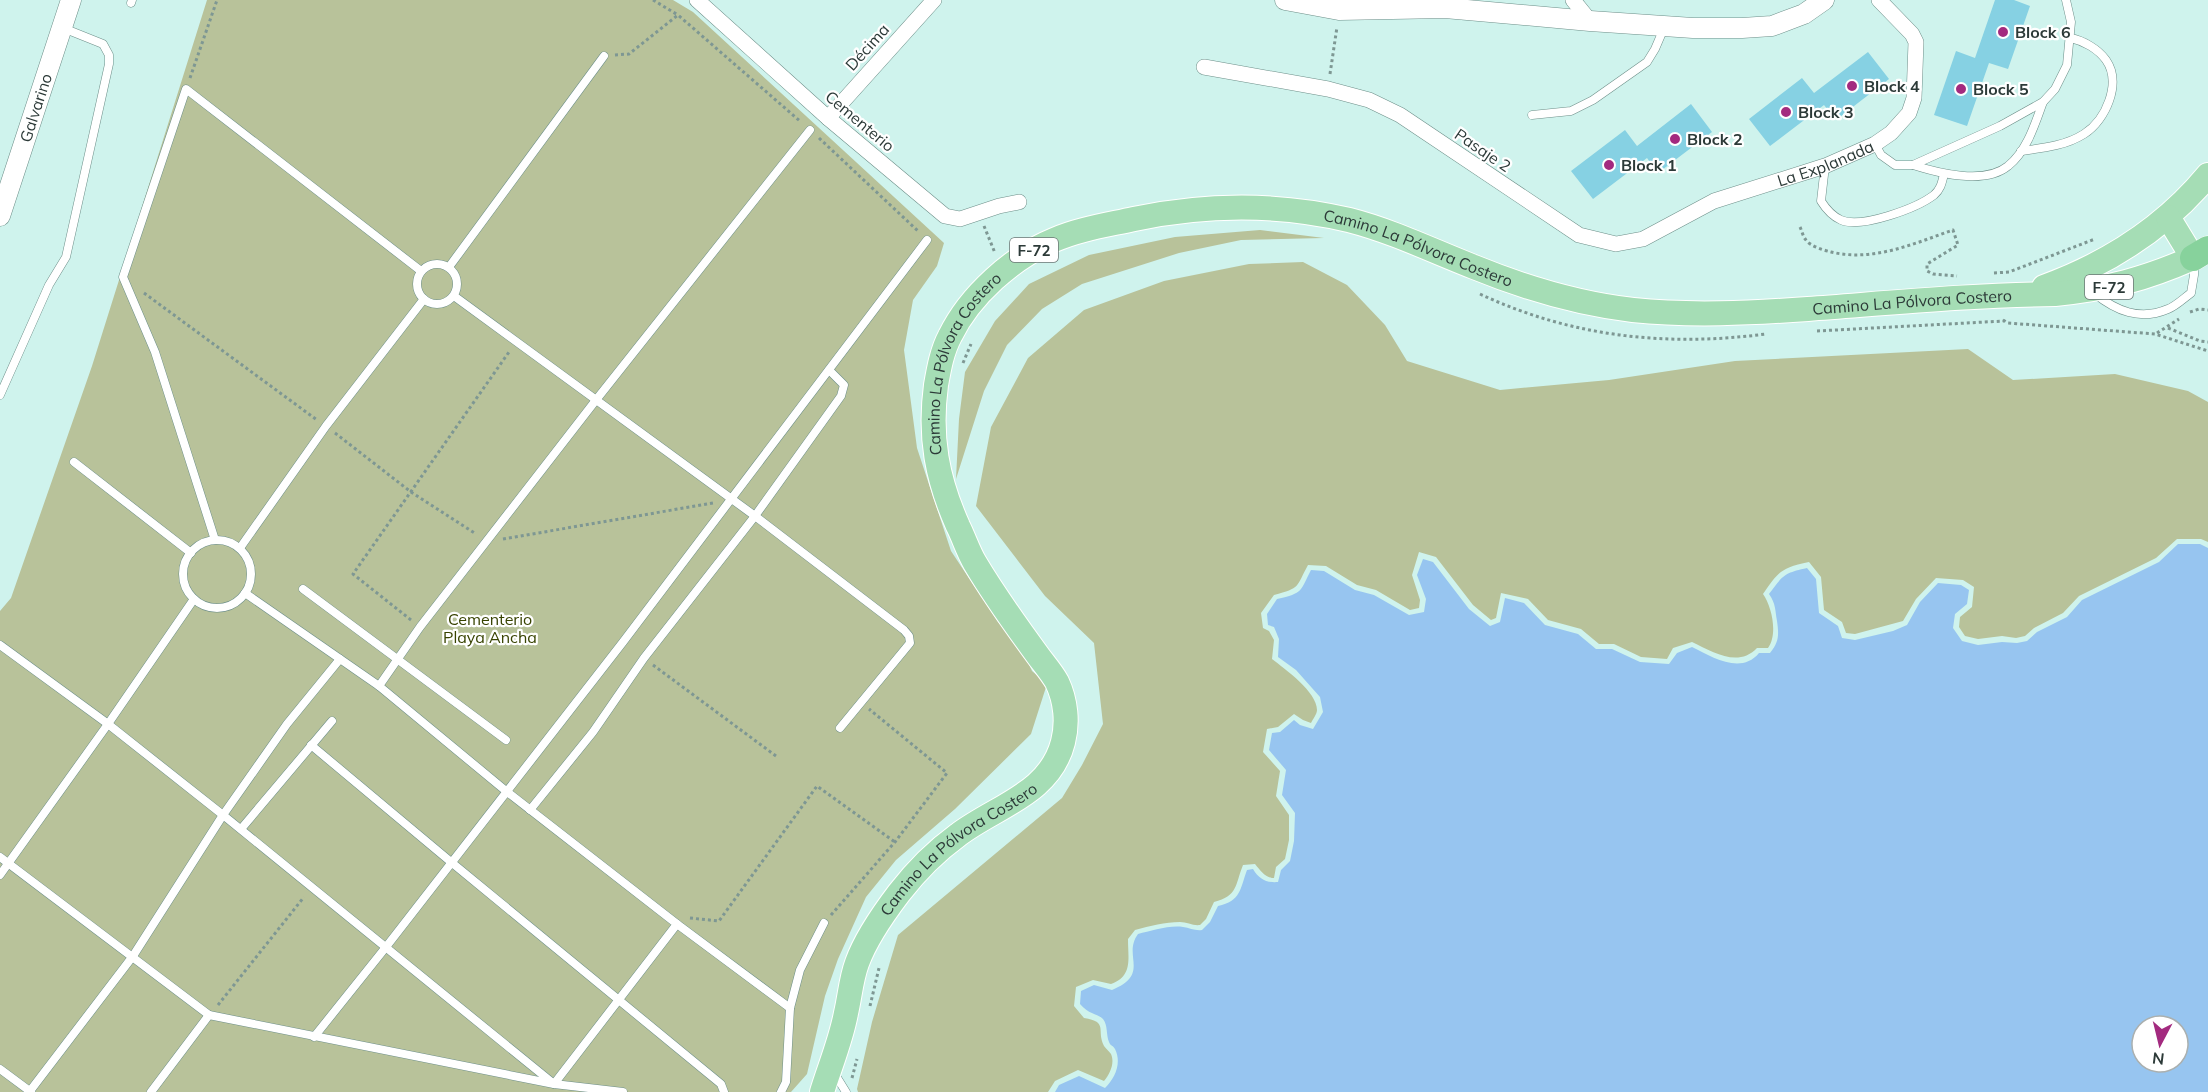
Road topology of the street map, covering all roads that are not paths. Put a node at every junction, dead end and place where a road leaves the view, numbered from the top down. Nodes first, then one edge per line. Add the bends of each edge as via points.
1 (71, 0) edge
2 (697, 0) edge
3 (934, 0) edge
4 (1285, 0) edge
5 (1573, 0) edge
6 (1824, 0) edge
7 (1879, 0) edge
8 (2066, 0) edge
9 (1453, 4) edge
10 (1590, 21) junction
11 (1665, 26) junction
12 (62, 28) junction
13 (2071, 38) junction
14 (604, 57) road end
15 (1204, 67) dead end
16 (2043, 102) junction
17 (1532, 116) dead end
18 (828, 118) junction
19 (810, 130) road end
20 (1875, 144) junction
21 (2021, 151) junction
22 (1913, 165) junction
23 (1825, 166) junction
24 (1944, 174) junction
25 (2208, 175) edge
26 (1019, 202) dead end
27 (0, 216) edge
28 (2168, 217) junction
29 (927, 240) road end
30 (1616, 244) joint
31 (2201, 254) edge
32 (449, 267) junction
33 (421, 271) junction
34 (2090, 291) junction
35 (2021, 294) junction
36 (454, 296) junction
37 (424, 299) junction
38 (829, 370) junction
39 (0, 395) edge
40 (596, 400) junction
41 (74, 462) dead end
42 (732, 499) junction
43 (756, 516) junction
44 (214, 540) junction
45 (240, 548) junction
46 (191, 553) junction
47 (303, 589) dead end
48 (245, 593) junction
49 (194, 599) junction
50 (0, 645) edge
51 (398, 658) junction
52 (340, 659) junction
53 (379, 686) junction
54 (332, 721) dead end
55 (108, 724) junction
56 (840, 728) dead end
57 (506, 740) dead end
58 (311, 745) junction
59 (506, 791) junction
60 (530, 810) junction
61 (223, 815) junction
62 (241, 829) junction
63 (0, 857) edge
64 (451, 862) junction
65 (9, 863) junction
66 (0, 875) edge
67 (824, 923) road end
68 (677, 924) junction
69 (387, 947) junction
70 (133, 956) junction
71 (620, 1000) junction
72 (790, 1008) junction
73 (209, 1015) junction
74 (314, 1037) junction
75 (830, 1067) junction
76 (0, 1069) edge
77 (554, 1084) junction
78 (850, 1089) edge
79 (30, 1091) edge
80 (151, 1092) edge
81 (623, 1092) edge
82 (724, 1092) edge
83 (781, 1092) edge
84 (822, 1092) edge

1 - 12 street, Galvarino
2 - 18 street, Cementerio
3 - 18 street, Décima
4 - 9 street via 1340,10
5 - 10 street
6 - 11 street via 1804,14 1772,26
7 - 20 street, La Explanada via 1916,42 1914,98 1909,113
8 - 13 lane
9 - 10 street
10 - 11 street
11 - 17 lane via 1647,62 1593,100 1570,111
12 - 27 street, Galvarino
12 - 39 lane via 103,44 109,64 66,257 30,325
13 - 16 lane via 2067,65
13 - 21 lane via 2084,41 2106,60 2112,76 2109,102 2085,134 2060,145
14 - 32 lane
15 - 30 street, Pasaje 2 via 1369,100 1400,115 1579,235
16 - 21 lane
16 - 22 lane
18 - 26 street, Cementerio via 945,216 960,219
19 - 40 lane
20 - 22 lane via 1881,155 1895,165
20 - 23 street, La Explanada
21 - 24 lane via 2007,167 1995,172
22 - 24 lane
23 - 24 lane via 1821,201 1827,211 1842,221 1867,222 1895,214 1934,195
23 - 30 street, La Explanada via 1714,201 1643,239
25 - 28 main road, Camino La Pólvora Costero / F-72
28 - 31 main road
28 - 35 main road, Camino La Pólvora Costero / F-72 via 2110,256
29 - 38 lane
31 - 34 main road, Camino La Pólvora Costero / F-72 via 2131,282
31 - 34 lane via 2191,293 2169,309 2149,314 2125,313
32 - 33 lane via 434,263
32 - 36 lane via 458,280
33 - 37 lane via 417,285
33 - 44 lane via 186,89 123,277 155,352
34 - 35 main road, Camino La Pólvora Costero / F-72
35 - 75 main road, Camino La Pólvora Costero / F-72 via 1989,285 1736,313 1631,310 1582,302 1523,284 1351,221 1276,208 1236,206 1149,216 1087,229 1028,253 1003,270 952,331 943,354 933,413 936,458 940,484 973,560 1056,682 1065,708 1065,735 1056,760 1041,782 959,834 924,864 890,904 856,965
36 - 37 lane via 439,304
36 - 40 lane
37 - 45 lane via 326,426
38 - 42 lane
38 - 43 lane via 844,385 841,396
40 - 42 lane
40 - 51 lane
41 - 46 lane
42 - 43 lane
42 - 59 lane
43 - 56 lane via 909,636 910,643
43 - 60 lane
44 - 45 lane
44 - 46 lane via 197,546
45 - 48 lane via 251,572
46 - 49 lane via 183,577
47 - 51 lane
48 - 49 lane via 227,607 215,608
48 - 52 lane
49 - 55 lane
50 - 55 lane
51 - 53 lane
51 - 57 lane
52 - 53 lane
52 - 61 lane via 287,724
53 - 59 lane
54 - 58 lane
55 - 61 lane
55 - 65 lane
58 - 62 lane
58 - 64 lane
59 - 60 lane
59 - 64 lane
60 - 68 lane
61 - 62 lane
61 - 70 lane
62 - 69 lane
63 - 65 lane
64 - 69 lane
64 - 71 lane
65 - 66 lane
65 - 70 lane
67 - 72 lane via 800,970
68 - 71 lane
68 - 72 lane
69 - 74 lane
69 - 77 lane
70 - 73 lane
70 - 79 lane
71 - 77 lane
71 - 82 lane via 721,1084
72 - 83 lane via 786,1082
73 - 74 lane
73 - 80 lane
74 - 77 lane
75 - 78 lane
75 - 84 main road, Camino La Pólvora Costero / F-72
76 - 79 lane
77 - 81 lane

